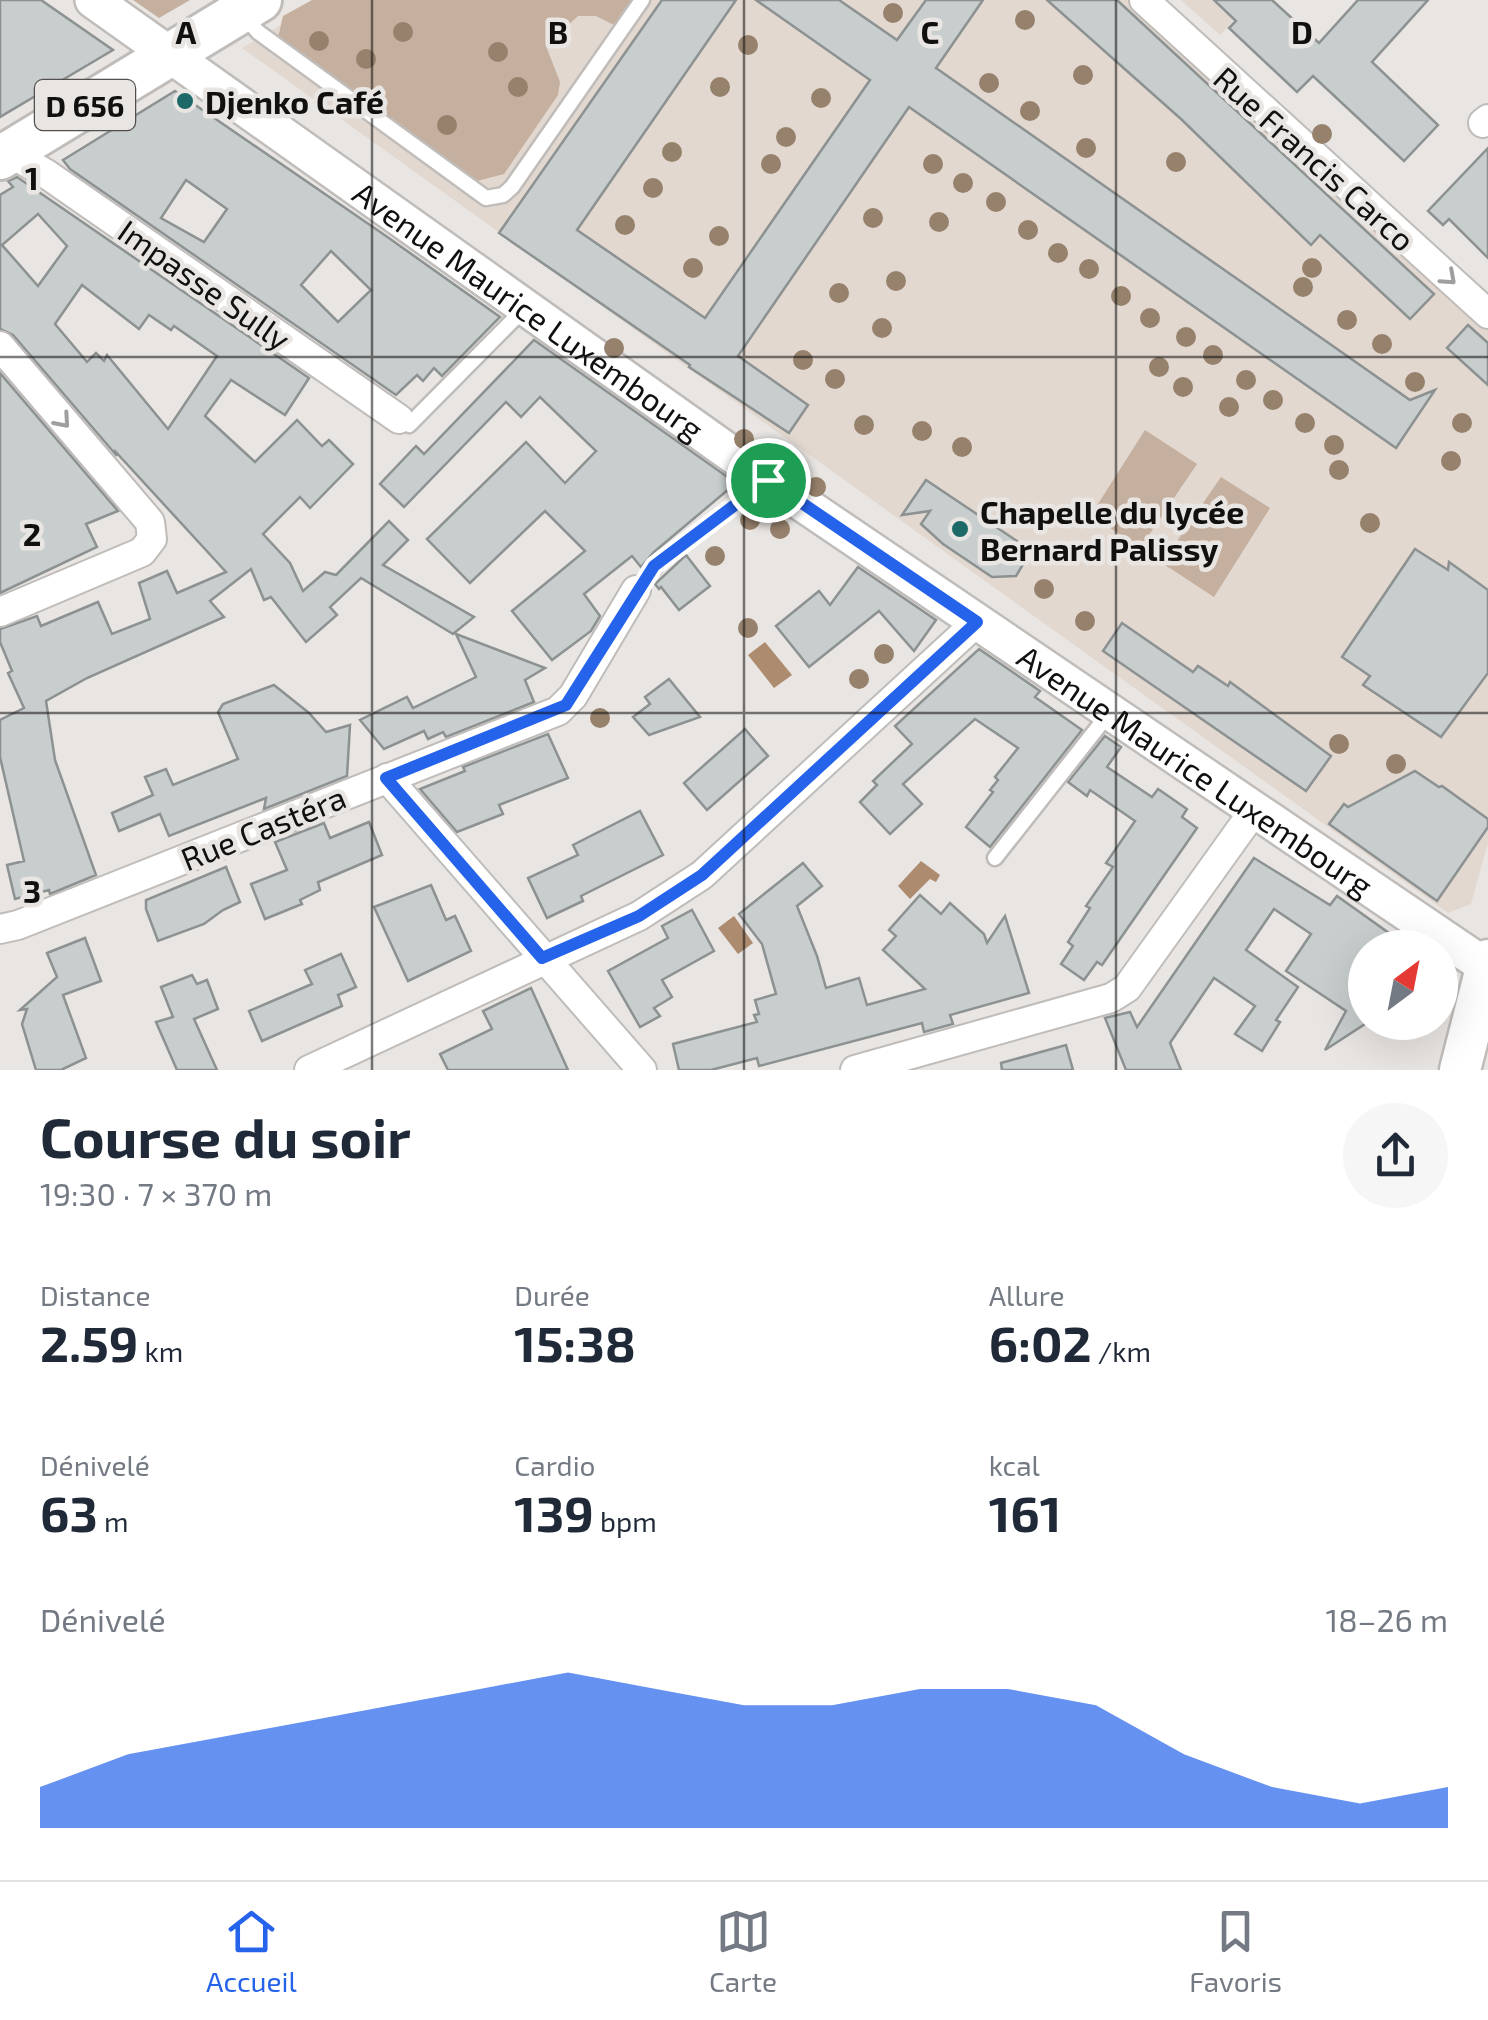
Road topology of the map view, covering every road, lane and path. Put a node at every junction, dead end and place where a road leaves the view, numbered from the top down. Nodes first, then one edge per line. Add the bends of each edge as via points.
1 (94, 0) edge
2 (642, 0) edge
3 (1144, 0) edge
4 (251, 6) edge
5 (170, 52) junction
6 (3, 152) edge
7 (524, 309) junction
8 (1488, 314) edge
9 (0, 346) edge
10 (399, 419) joint
11 (768, 480) junction
12 (636, 590) joint
13 (0, 612) edge
14 (977, 622) junction
15 (1111, 712) junction
16 (386, 778) junction
17 (1256, 808) junction
18 (995, 858) dead end
19 (0, 930) edge
20 (542, 958) junction
21 (1487, 965) edge
22 (309, 1070) edge
23 (642, 1070) edge
24 (855, 1070) edge
25 (1460, 1070) edge

1 - 5 street, Avenue Maurice Luxembourg
2 - 4 lane via 512,187 486,198 258,32
3 -> 8 street, Rue Francis Carco
4 - 5 main road, D 656
5 - 6 main road, D 656
5 - 7 street, Avenue Maurice Luxembourg
6 - 10 street, Impasse Sully via 61,184
7 - 10 lane via 409,425
7 - 11 street, Avenue Maurice Luxembourg
9 -> 13 street via 152,530 142,552
11 - 12 lane via 661,560
11 - 14 street, Avenue Maurice Luxembourg
12 - 16 street, Rue Castéra via 558,710
14 - 15 street, Avenue Maurice Luxembourg
14 - 20 street via 702,875 639,916
15 - 17 street, Avenue Maurice Luxembourg
15 - 18 lane
16 - 19 street, Rue Castéra
16 - 20 street
17 - 21 street, Avenue Maurice Luxembourg
17 - 24 street via 1127,988
20 - 22 street
20 - 23 street
21 - 25 main road

